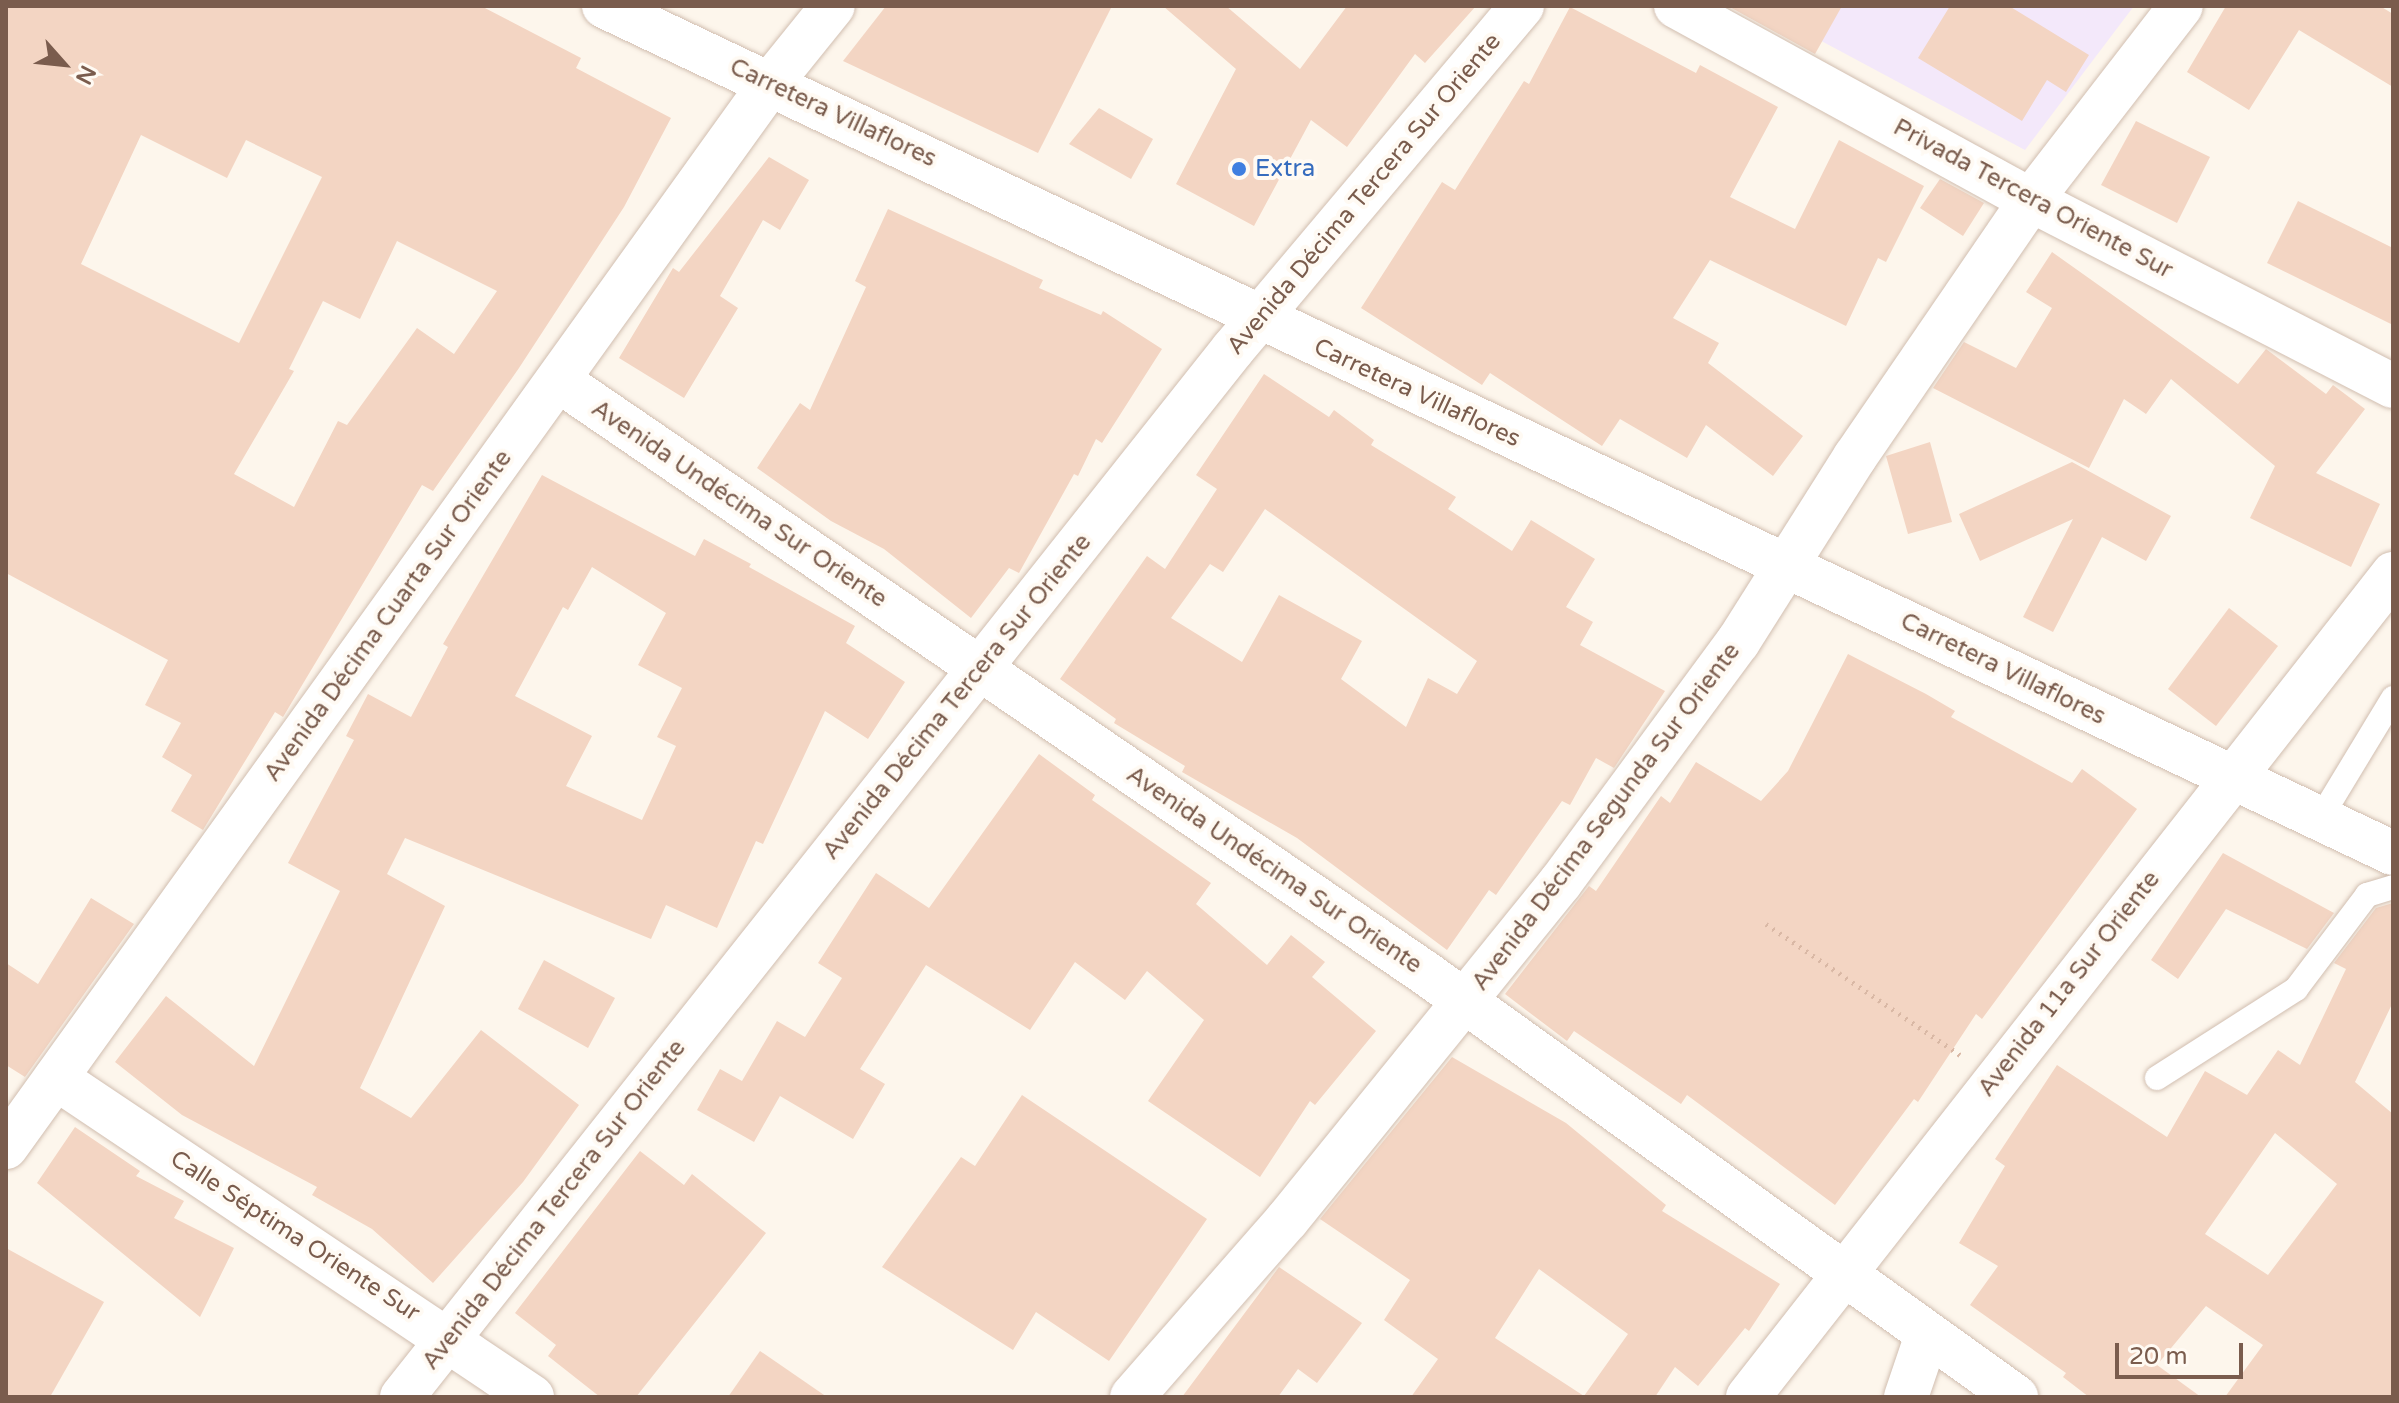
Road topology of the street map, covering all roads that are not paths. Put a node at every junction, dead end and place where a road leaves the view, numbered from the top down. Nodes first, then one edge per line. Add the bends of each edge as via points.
1 (604, 6) edge
2 (833, 6) edge
3 (1522, 6) edge
4 (1676, 6) edge
5 (2181, 6) edge
6 (770, 84) junction
7 (2031, 200) junction
8 (1260, 320) junction
9 (558, 380) junction
10 (2393, 386) edge
11 (1785, 565) junction
12 (2393, 574) edge
13 (979, 668) junction
14 (2393, 698) edge
15 (2230, 780) junction
16 (2318, 822) junction
17 (2393, 853) edge
18 (2393, 887) edge
19 (1465, 1002) junction
20 (56, 1078) junction
21 (2157, 1078) dead end
22 (6, 1147) edge
23 (1844, 1273) junction
24 (1927, 1335) junction
25 (451, 1339) junction
26 (402, 1397) edge
27 (532, 1397) edge
28 (1132, 1397) edge
29 (1748, 1397) edge
30 (1906, 1397) edge
31 (2016, 1397) edge

1 - 6 street, Carretera Villaflores
2 - 6 street, Avenida Décima Cuarta Sur Oriente
3 - 8 street, Avenida Décima Tercera Sur Oriente
4 - 7 street, Privada Tercera Oriente Sur
5 - 7 street, Avenida Décima Segunda Sur Oriente
6 - 8 street, Carretera Villaflores
6 - 9 street, Avenida Décima Cuarta Sur Oriente
7 - 10 street, Privada Tercera Oriente Sur
7 - 11 street, Avenida Décima Segunda Sur Oriente
8 - 11 street, Carretera Villaflores
8 - 13 street, Avenida Décima Tercera Sur Oriente
9 - 13 street, Avenida Undécima Sur Oriente
9 - 20 street, Avenida Décima Cuarta Sur Oriente
11 - 15 street, Carretera Villaflores
11 - 19 street, Avenida Décima Segunda Sur Oriente via 1738,642
12 - 15 street, Avenida 11a Sur Oriente
13 - 19 street, Avenida Undécima Sur Oriente
13 - 25 street, Avenida Décima Tercera Sur Oriente
14 - 16 lane
15 - 16 street, Carretera Villaflores
15 - 23 street, Avenida 11a Sur Oriente
16 - 17 street, Carretera Villaflores
18 - 21 lane via 2367,895 2296,989
19 - 23 street, Avenida Undécima Sur Oriente
19 - 28 street, Avenida Décima Segunda Sur Oriente via 1287,1220
20 - 22 street, Avenida Décima Cuarta Sur Oriente
20 - 25 street, Calle Séptima Oriente Sur
23 - 24 street, Avenida Undécima Sur Oriente
23 - 29 street, Avenida 11a Sur Oriente
24 - 30 street
24 - 31 street, Avenida Undécima Sur Oriente
25 - 26 street, Avenida Décima Tercera Sur Oriente
25 - 27 street, Calle Séptima Oriente Sur

